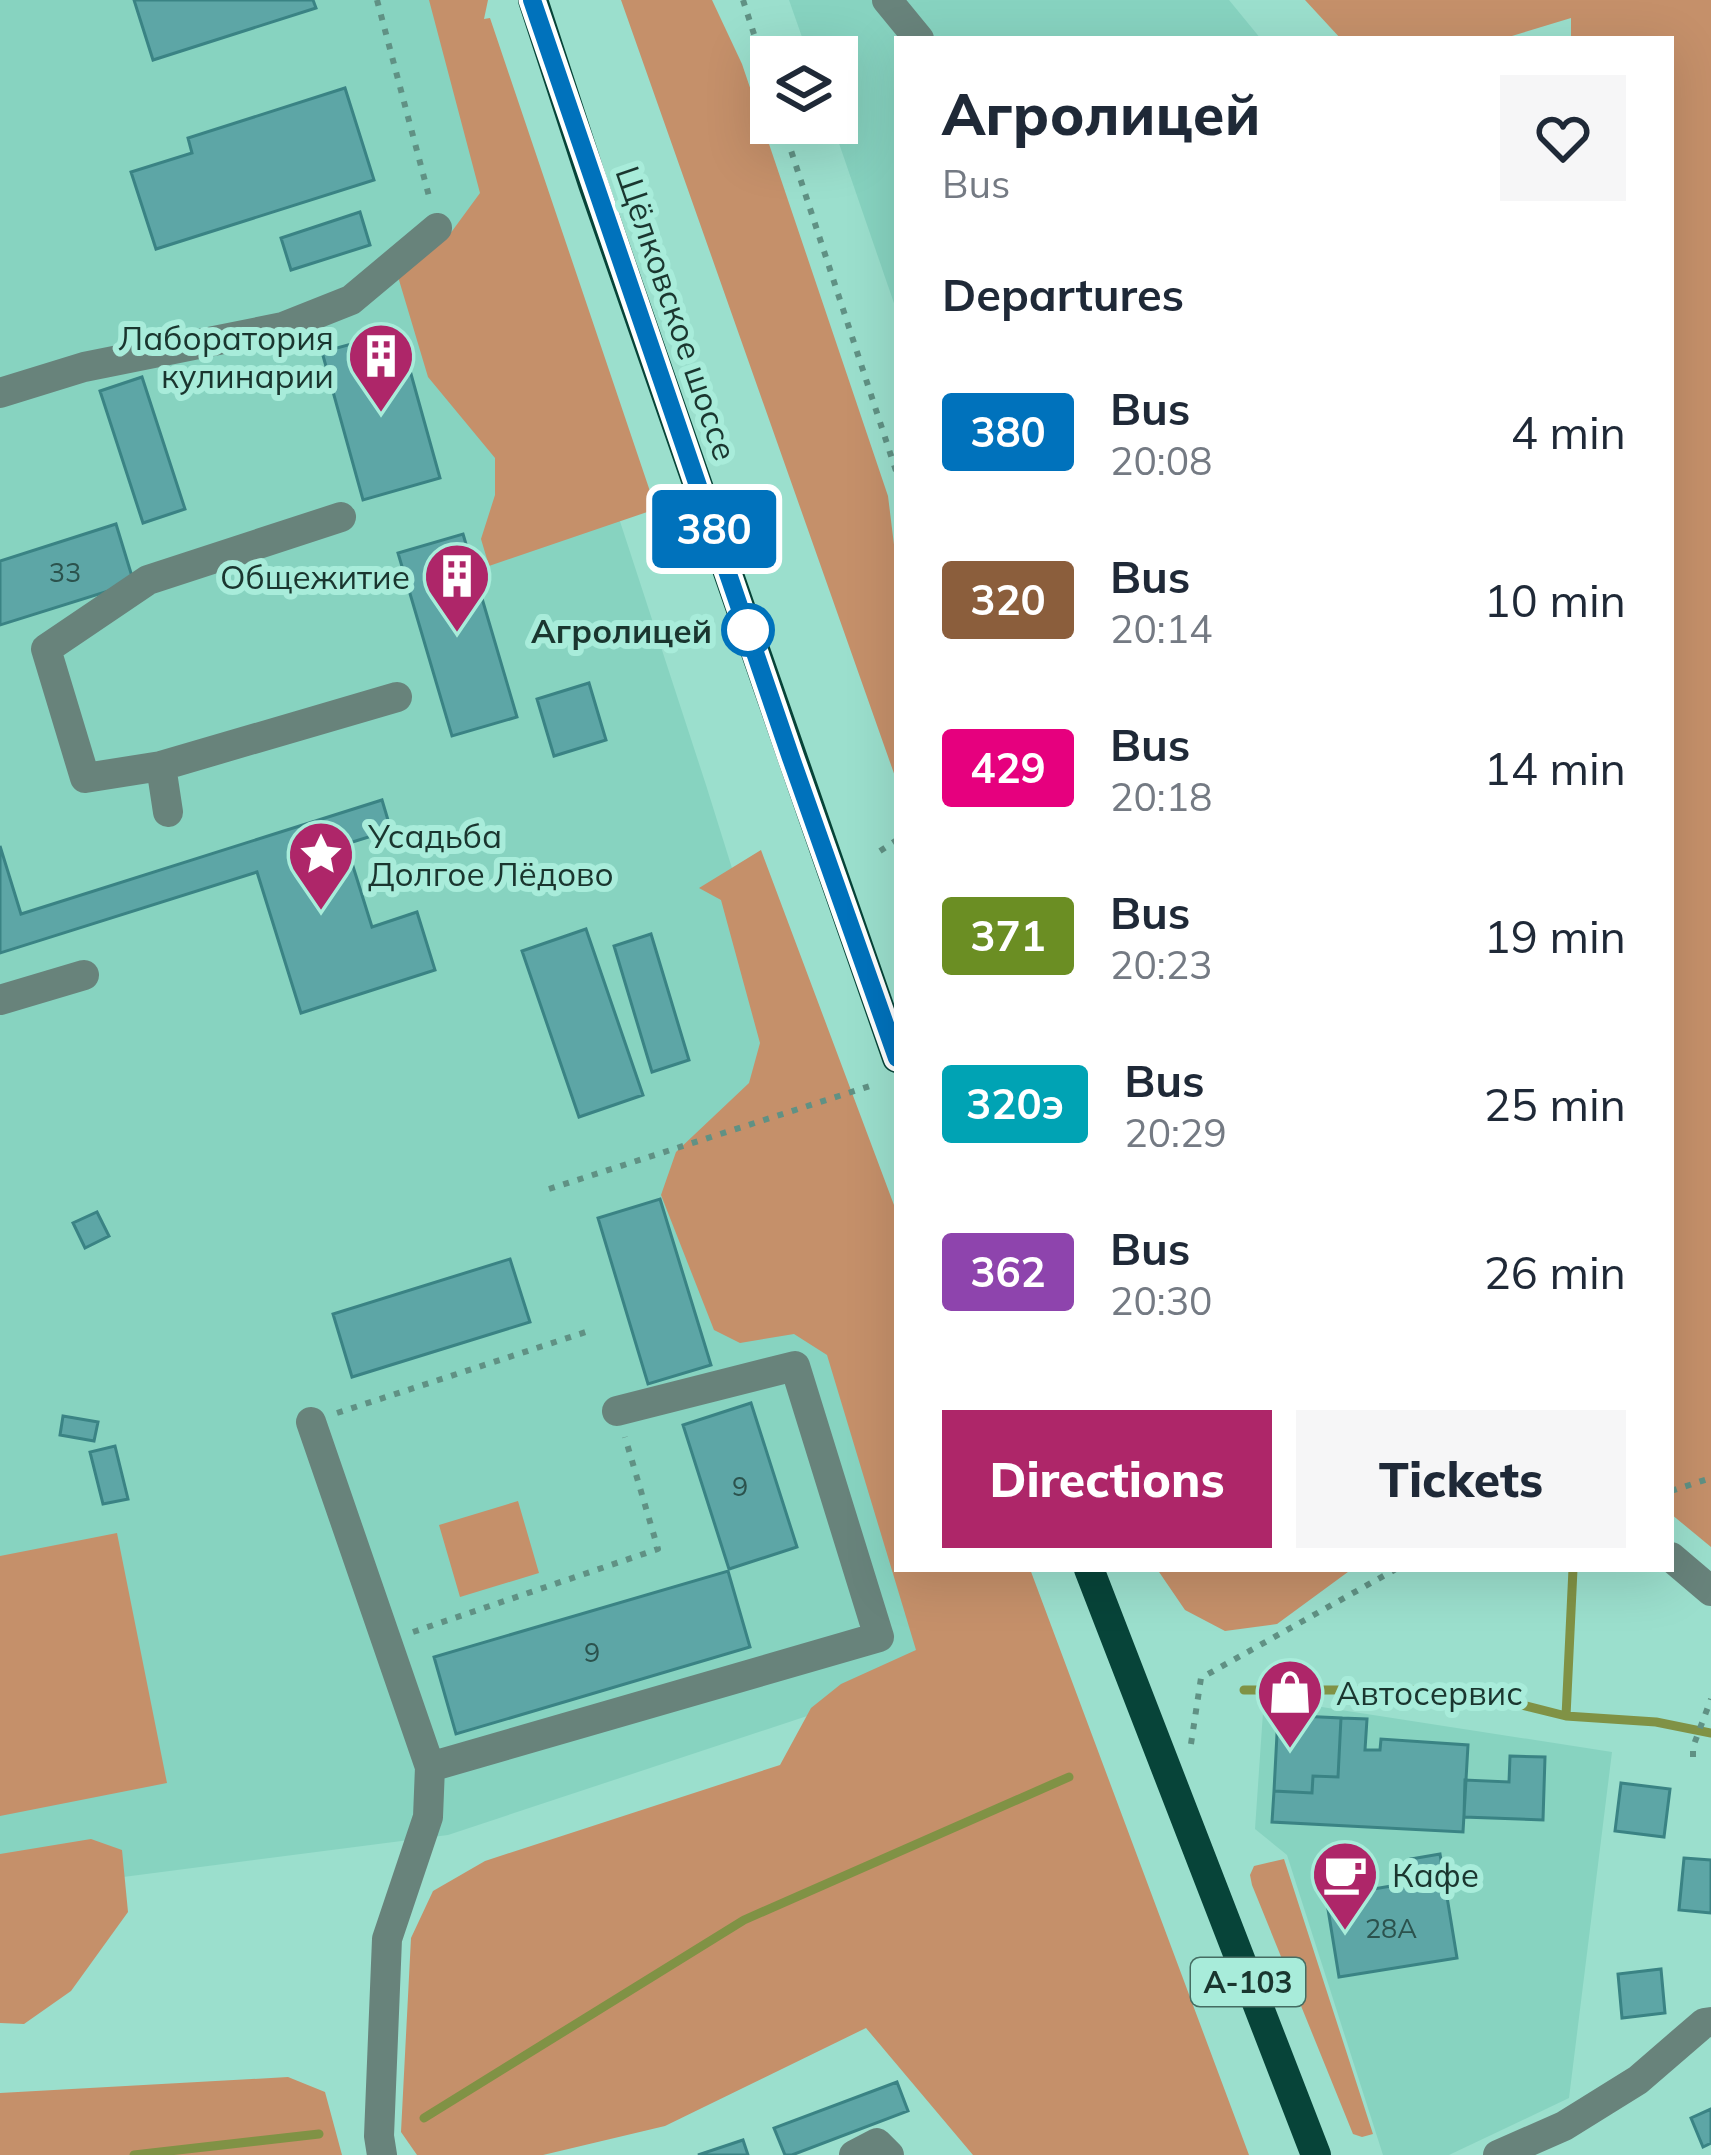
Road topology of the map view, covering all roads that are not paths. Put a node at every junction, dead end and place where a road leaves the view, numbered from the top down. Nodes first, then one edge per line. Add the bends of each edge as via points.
1 (532, 0) edge
2 (887, 0) edge
3 (917, 36) edge
4 (437, 228) road end
5 (0, 393) edge
6 (341, 517) dead end
7 (397, 697) dead end
8 (161, 766) junction
9 (167, 812) dead end
10 (84, 975) dead end
11 (0, 1000) edge
12 (894, 1050) edge
13 (617, 1411) road end
14 (311, 1422) road end
15 (1674, 1560) edge
16 (1090, 1572) edge
17 (1711, 1591) edge
18 (430, 1767) junction
19 (1711, 2022) edge
20 (382, 2155) edge
21 (854, 2155) edge
22 (889, 2155) edge
23 (1316, 2155) edge
24 (1498, 2155) edge

1 - 12 main road, Щёлковское шоссе
2 - 3 street
4 - 5 street via 351,300 284,327 84,367
6 - 8 street via 148,580 46,649 85,778
7 - 8 street
8 - 9 street
10 - 11 street
13 - 18 street via 795,1366 879,1637
14 - 18 street
15 - 17 street
16 - 23 main road, А-103
18 - 20 street via 428,1817 387,1939
19 - 24 street via 1638,2080
21 - 22 street via 877,2143

